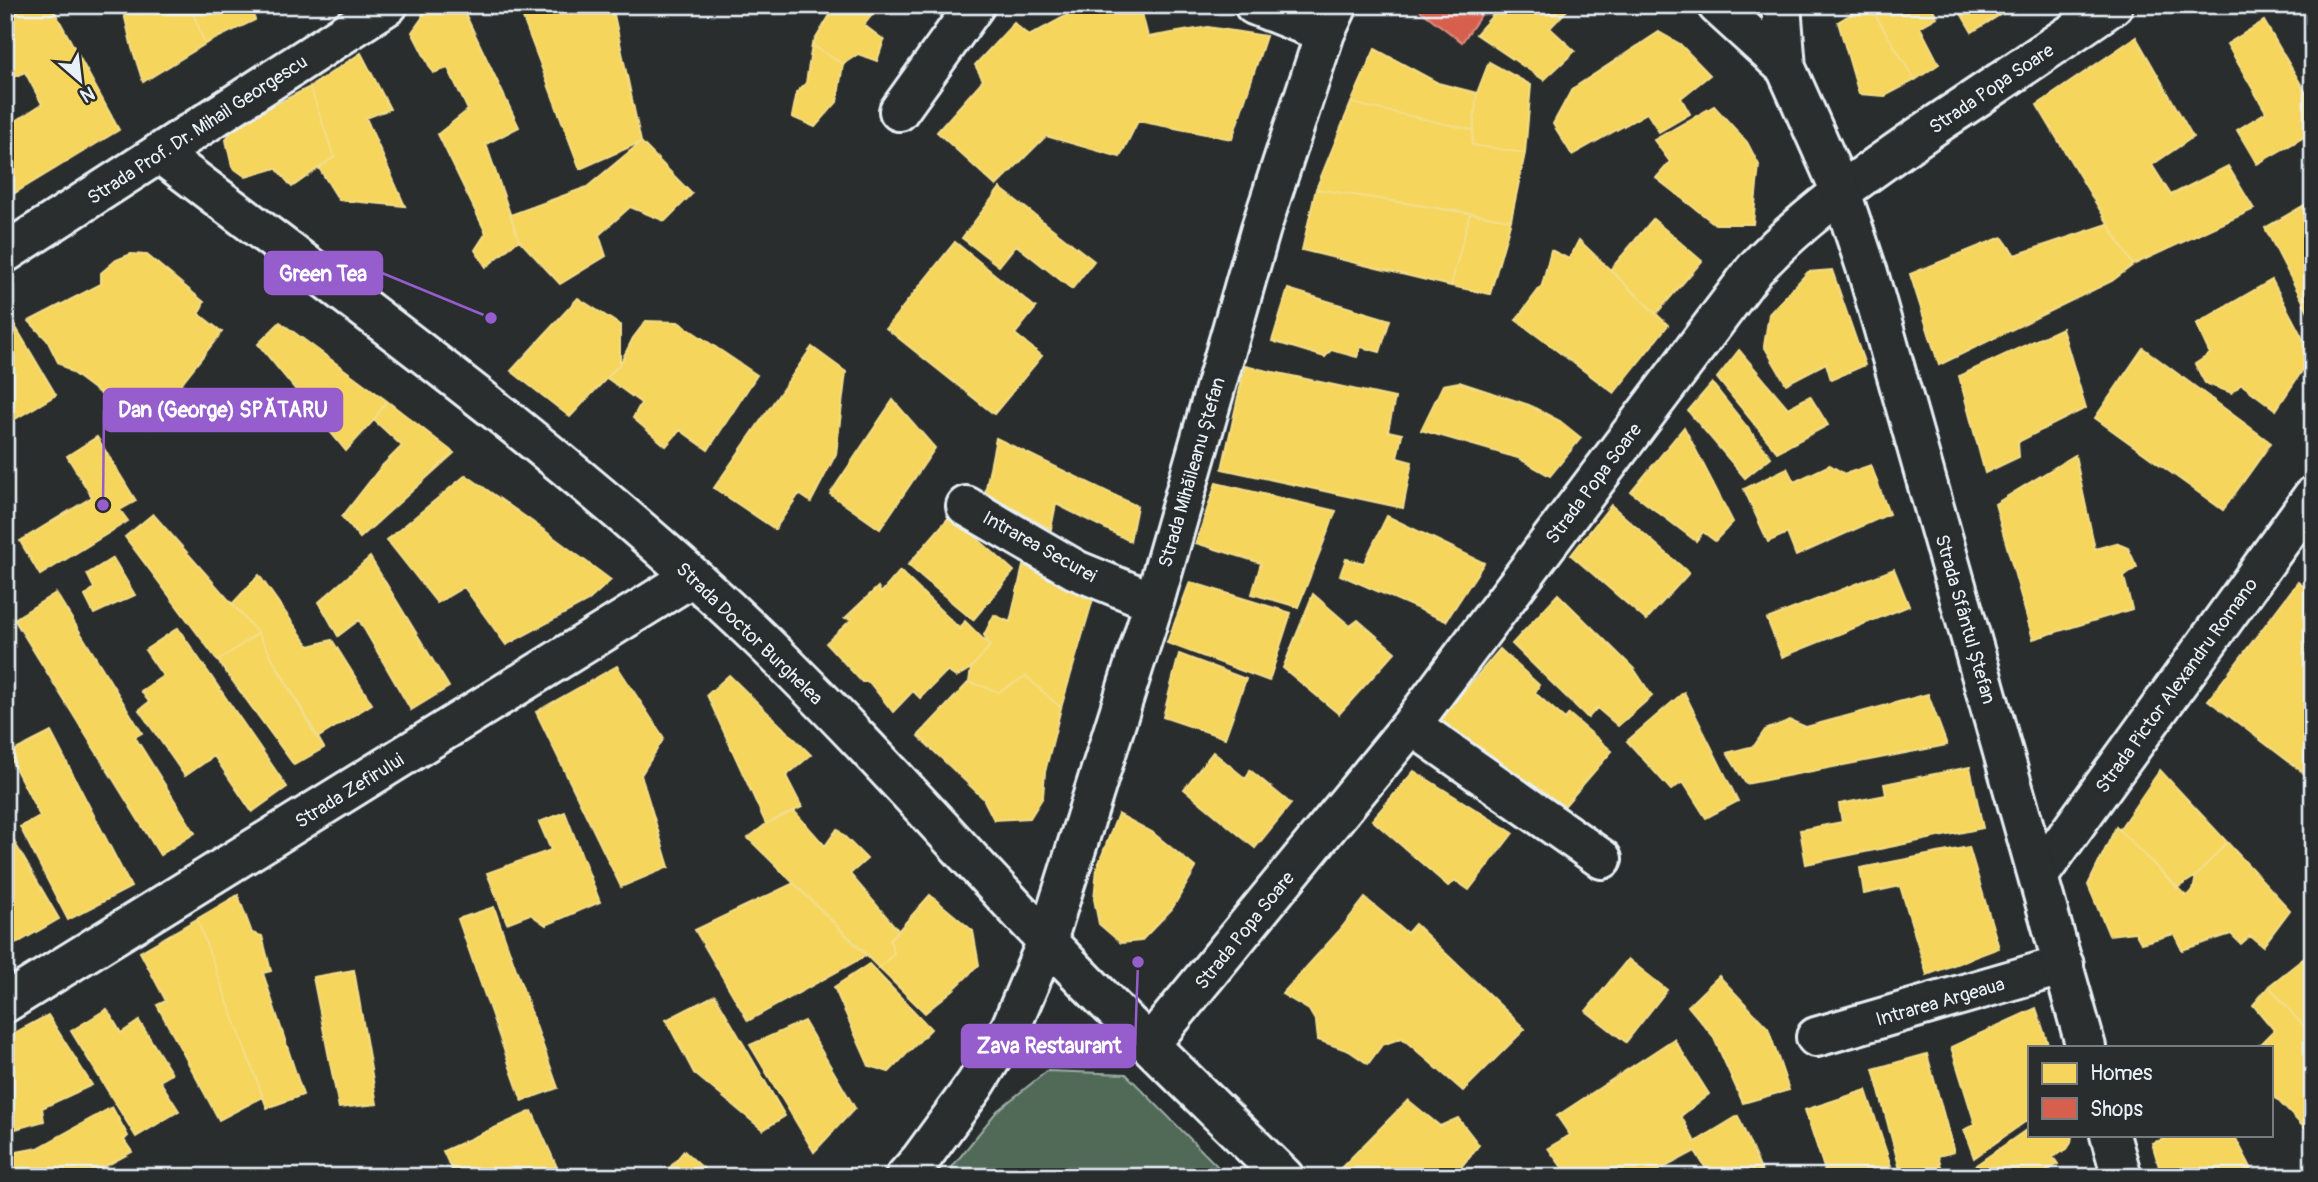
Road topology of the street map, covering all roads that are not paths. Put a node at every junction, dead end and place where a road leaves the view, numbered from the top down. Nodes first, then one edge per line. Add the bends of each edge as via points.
1 (388, 5) edge
2 (975, 5) edge
3 (1254, 5) edge
4 (1717, 5) edge
5 (1781, 5) edge
6 (2113, 5) edge
7 (1332, 19) edge
8 (1786, 68) junction
9 (899, 111) dead end
10 (159, 153) junction
11 (1840, 192) junction
12 (5, 253) edge
13 (2313, 496) edge
14 (966, 506) dead end
15 (692, 577) junction
16 (1154, 602) junction
17 (1411, 725) junction
18 (1602, 859) dead end
19 (2039, 875) junction
20 (1047, 941) junction
21 (2064, 965) junction
22 (5, 1003) edge
23 (1816, 1037) dead end
24 (1150, 1044) junction
25 (2086, 1046) edge
26 (2110, 1136) edge
27 (905, 1177) edge
28 (1284, 1177) edge
29 (2122, 1177) edge

1 - 10 street, Strada Prof. Dr. Mihail Georgescu
2 - 9 street
3 - 7 street
4 - 8 street
5 - 8 street
6 - 11 street, Strada Popa Soare
7 - 16 street, Strada Mihăileanu Ștefan via 1261,228
8 - 11 street, Strada Sfântul Ștefan
10 - 12 street, Strada Prof. Dr. Mihail Georgescu
10 - 15 street, Strada Doctor Burghelea via 480,398 585,482
11 - 17 street, Strada Popa Soare via 1801,222 1755,269
11 - 19 street, Strada Sfântul Ștefan via 1880,312
13 - 19 street, Strada Pictor Alexandru Romano
14 - 16 street, Intrarea Securei via 1076,570
15 - 20 street, Strada Doctor Burghelea via 761,640
15 - 22 street, Strada Zefirului
16 - 20 street, Strada Mihăileanu Ștefan
17 - 18 street
17 - 24 street, Strada Popa Soare
19 - 21 street, Strada Sfântul Ștefan
20 - 24 street, Strada Doctor Burghelea
20 - 27 street via 1011,1027 975,1085
21 - 23 street, Intrarea Argeaua
21 - 25 street, Strada Sfântul Ștefan
24 - 28 street, Strada Doctor Burghelea
26 - 29 street

